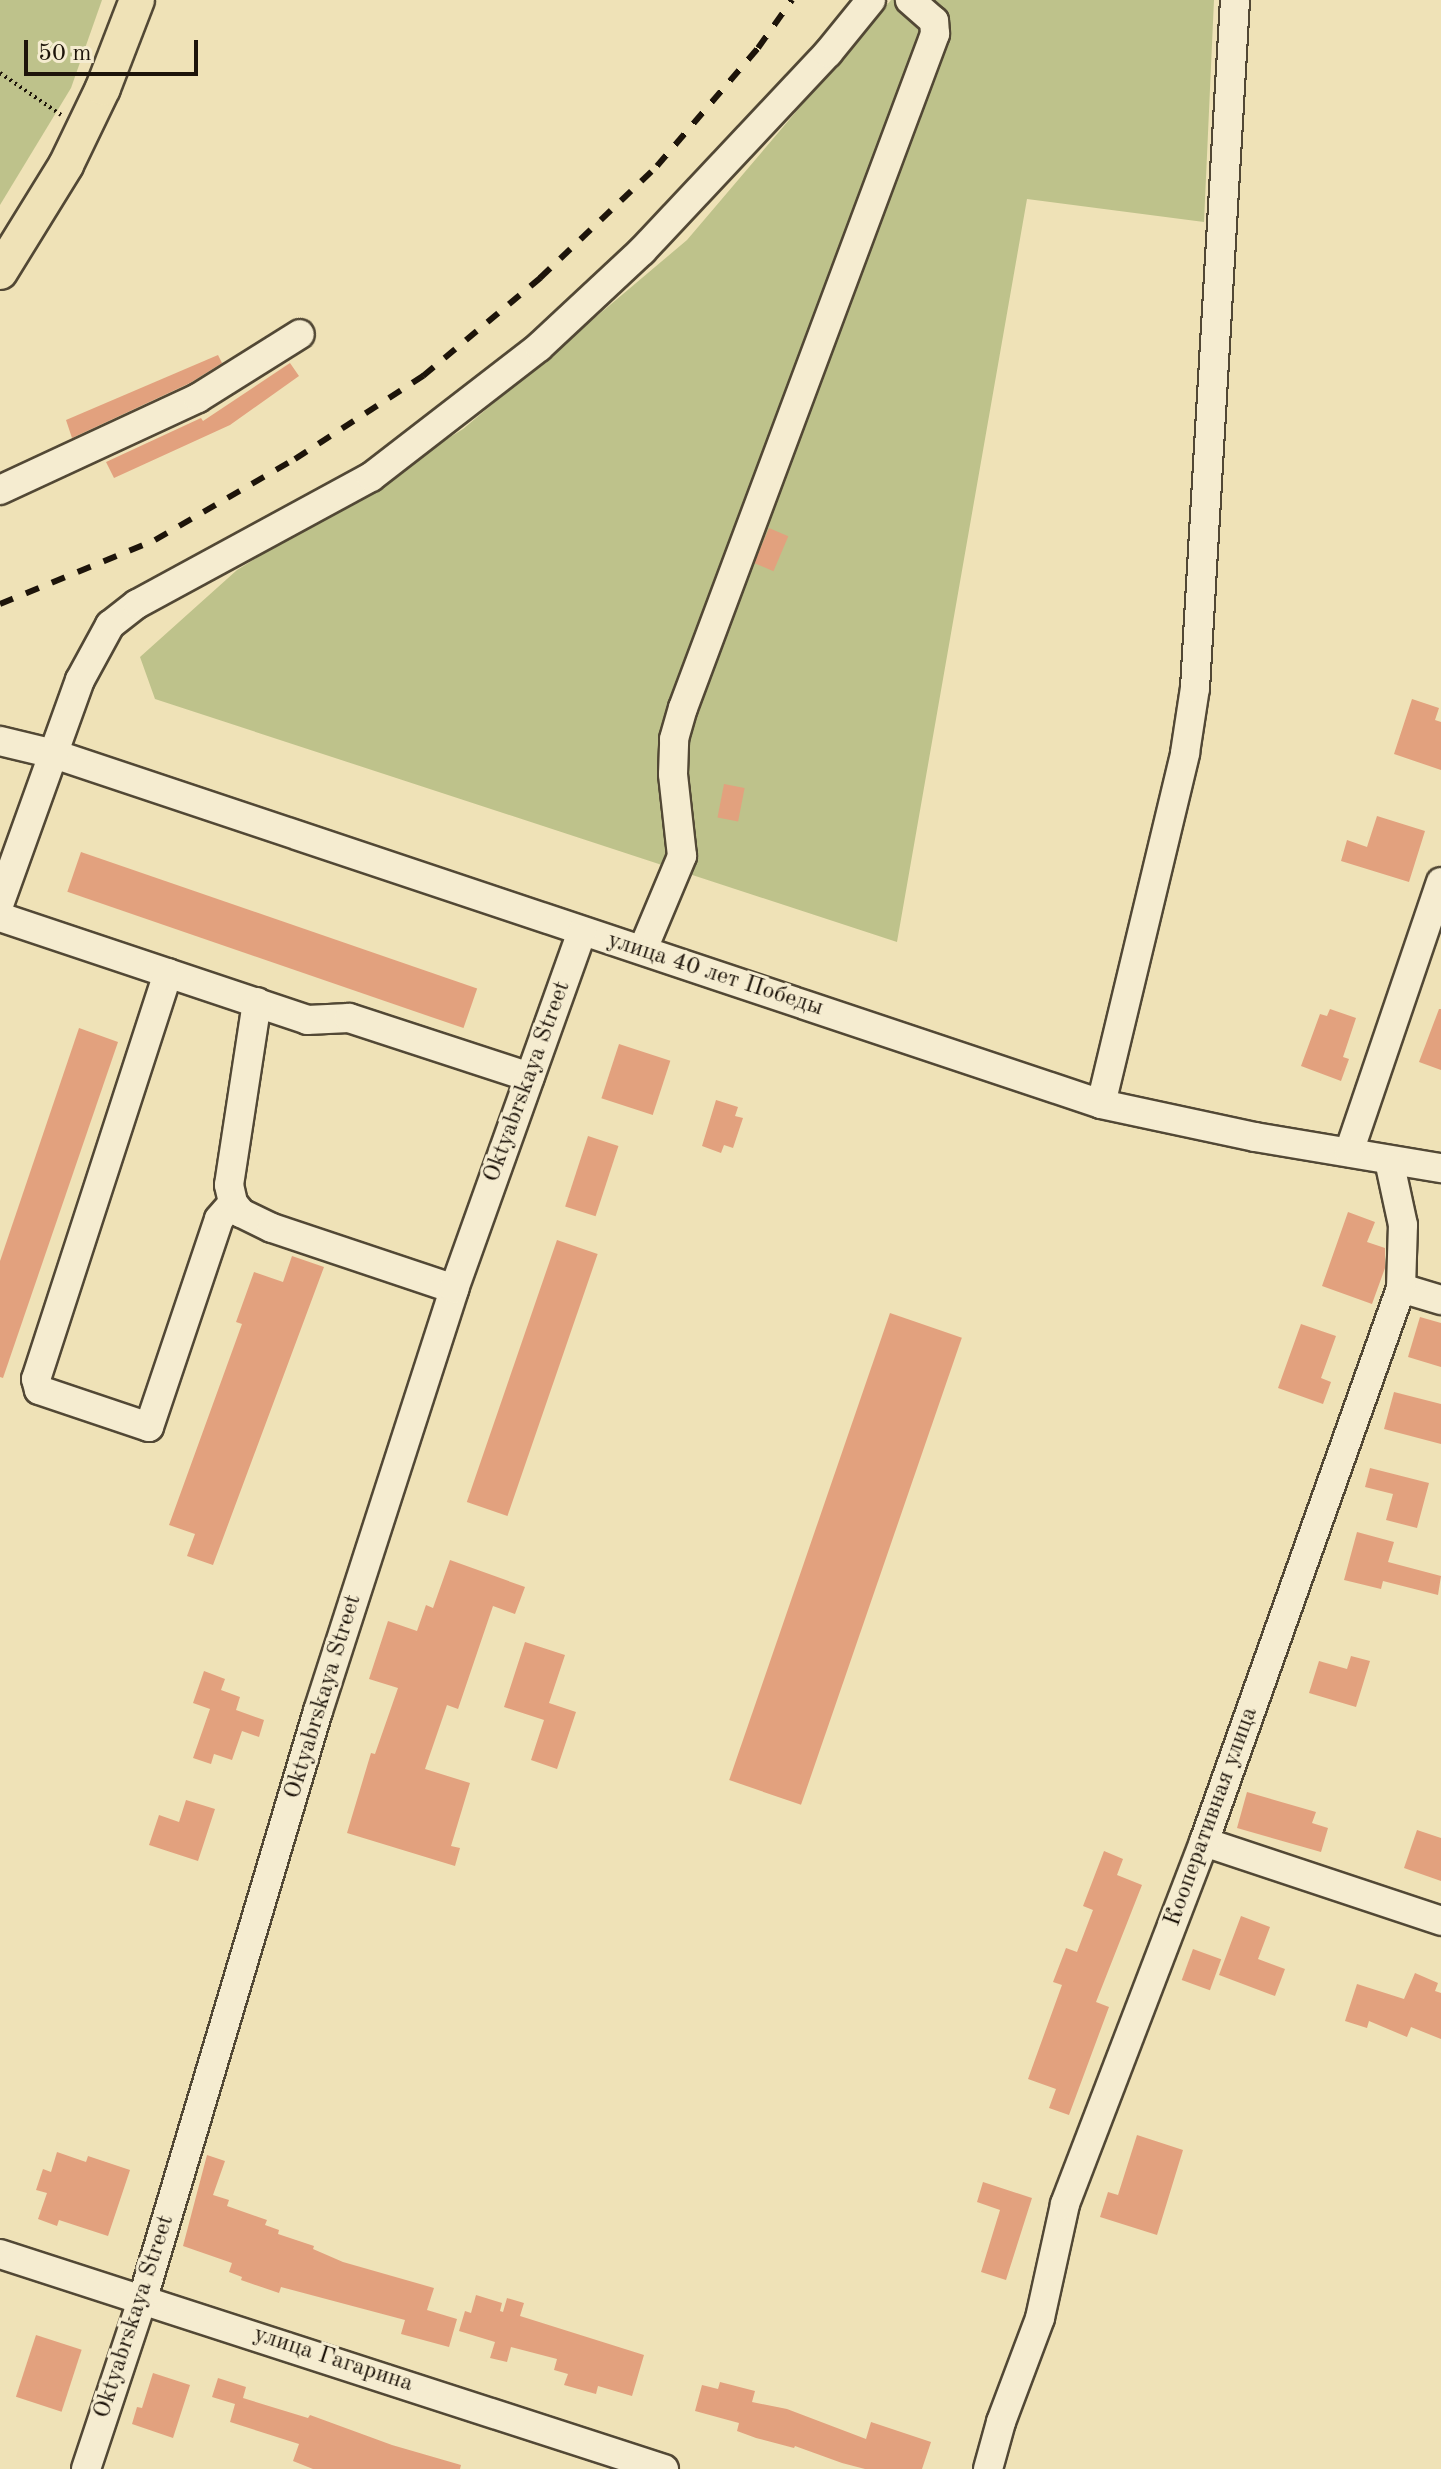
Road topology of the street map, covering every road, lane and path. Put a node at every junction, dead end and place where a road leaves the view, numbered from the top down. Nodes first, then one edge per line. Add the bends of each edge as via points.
1 (137, 0) edge
2 (871, 0) edge
3 (910, 0) edge
4 (1235, 0) edge
5 (0, 73) edge
6 (83, 130) junction
7 (0, 272) edge
8 (300, 334) dead end
9 (0, 490) edge
10 (0, 741) edge
11 (54, 754) junction
12 (1441, 882) edge
13 (0, 902) edge
14 (0, 917) edge
15 (582, 932) junction
16 (643, 949) junction
17 (168, 973) junction
18 (257, 1002) junction
19 (530, 1077) junction
20 (1101, 1104) junction
21 (1349, 1152) junction
22 (1389, 1160) junction
23 (1441, 1168) edge
24 (233, 1203) junction
25 (1401, 1288) junction
26 (454, 1289) junction
27 (1441, 1300) edge
28 (1204, 1842) junction
29 (1441, 1921) edge
30 (0, 2254) edge
31 (143, 2298) junction
32 (86, 2469) edge
33 (664, 2469) edge
34 (988, 2469) edge

1 - 6 main road
2 - 11 street via 642,251 539,347 371,477 137,604 110,625 80,680
3 - 16 street via 934,21 935,34 683,708 674,739 673,774 682,856
4 - 20 street via 1195,688 1185,753
5 - 6 path
6 - 7 main road
8 - 9 street via 198,398
10 - 11 street, улица 40 лет Победы
11 - 13 street
11 - 15 street, улица 40 лет Победы
12 - 21 street
14 - 17 street
15 - 16 street, улица 40 лет Победы
15 - 19 street, Oktyabrskaya Street
16 - 20 street, улица 40 лет Победы
17 - 18 street
17 - 24 street via 36,1379 39,1390 149,1427 219,1219
18 - 19 street via 307,1020 349,1018
18 - 24 street via 229,1185
19 - 26 street, Oktyabrskaya Street
20 - 21 street, улица 40 лет Победы
21 - 22 street, улица 40 лет Победы
22 - 23 street, улица 40 лет Победы
22 - 25 street, Кооперативная улица via 1403,1225
24 - 26 street via 241,1213 272,1228
25 - 27 street
25 - 28 street, Кооперативная улица
26 - 31 street, Oktyabrskaya Street via 318,1711
28 - 29 street
28 - 34 street, Кооперативная улица via 1065,2204 1040,2318
30 - 31 street, улица Гагарина
31 - 32 street, Oktyabrskaya Street
31 - 33 street, улица Гагарина

